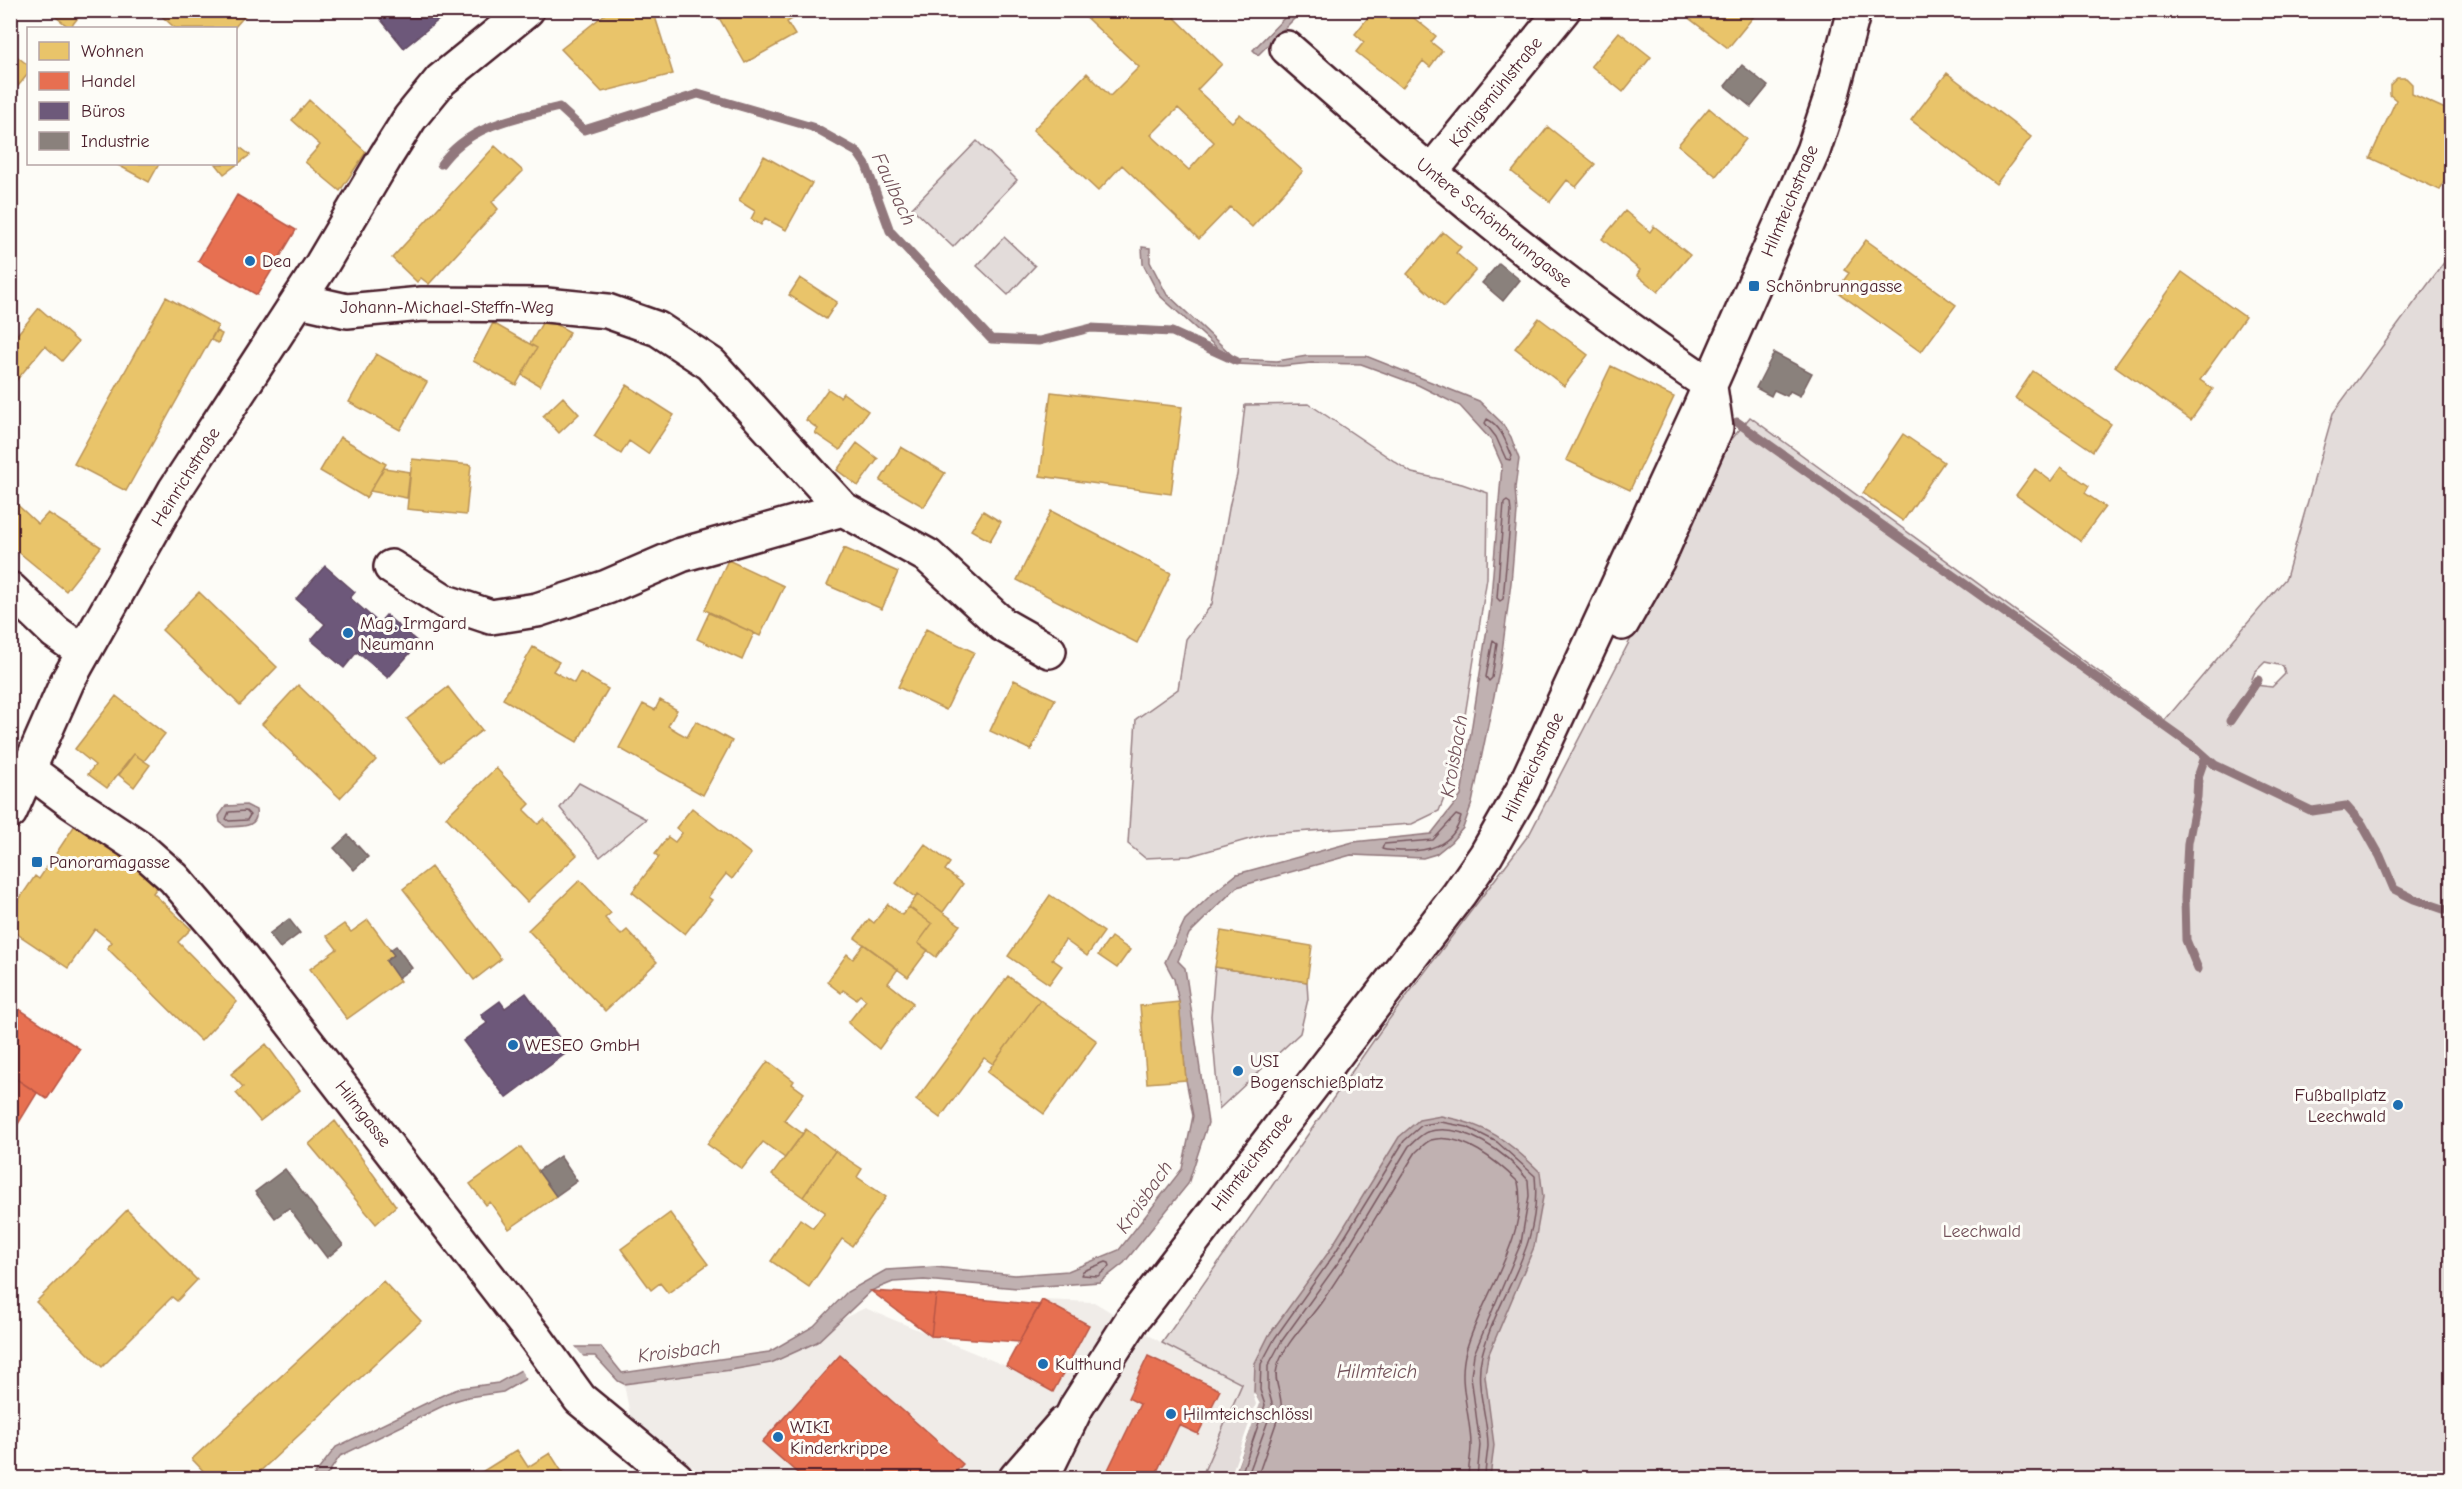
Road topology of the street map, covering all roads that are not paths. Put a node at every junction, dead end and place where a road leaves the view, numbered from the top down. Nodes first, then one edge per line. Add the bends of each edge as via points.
1 (527, 10) edge
2 (1563, 10) edge
3 (1854, 10) edge
4 (1287, 48) dead end
5 (1430, 173) junction
6 (299, 300) junction
7 (1710, 385) junction
8 (843, 509) junction
9 (391, 567) dead end
10 (10, 589) edge
11 (1049, 651) dead end
12 (83, 652) junction
13 (29, 770) junction
14 (10, 812) edge
15 (1077, 1406) junction
16 (676, 1479) edge
17 (1016, 1479) edge
18 (1042, 1479) edge

1 - 6 street, Heinrichstraße via 441,80 410,118
2 - 5 street, Königsmühlstraße
3 - 7 street, Hilmteichstraße via 1813,151
4 - 5 street, Untere Schönbrunngasse
5 - 7 street, Untere Schönbrunngasse via 1616,320
6 - 8 street, Johann-Michael-Steffn-Weg via 347,311 422,304 546,305 607,311 658,329 711,364
6 - 12 street, Heinrichstraße via 176,490
7 - 15 street, Hilmteichstraße via 1716,428 1657,561 1620,626 1581,667 1523,790 1486,855 1147,1299
8 - 9 street via 681,555 607,587 537,610 491,617 446,602
8 - 11 street, Johann-Michael-Steffn-Weg via 928,556 1003,625
10 - 12 street via 55,632
12 - 13 street, Heinrichstraße
13 - 14 street, Heinrichstraße
13 - 16 street, Hilmgasse via 139,847 174,878 230,943 580,1399
15 - 17 street
15 - 18 street, Hilmteichstraße

